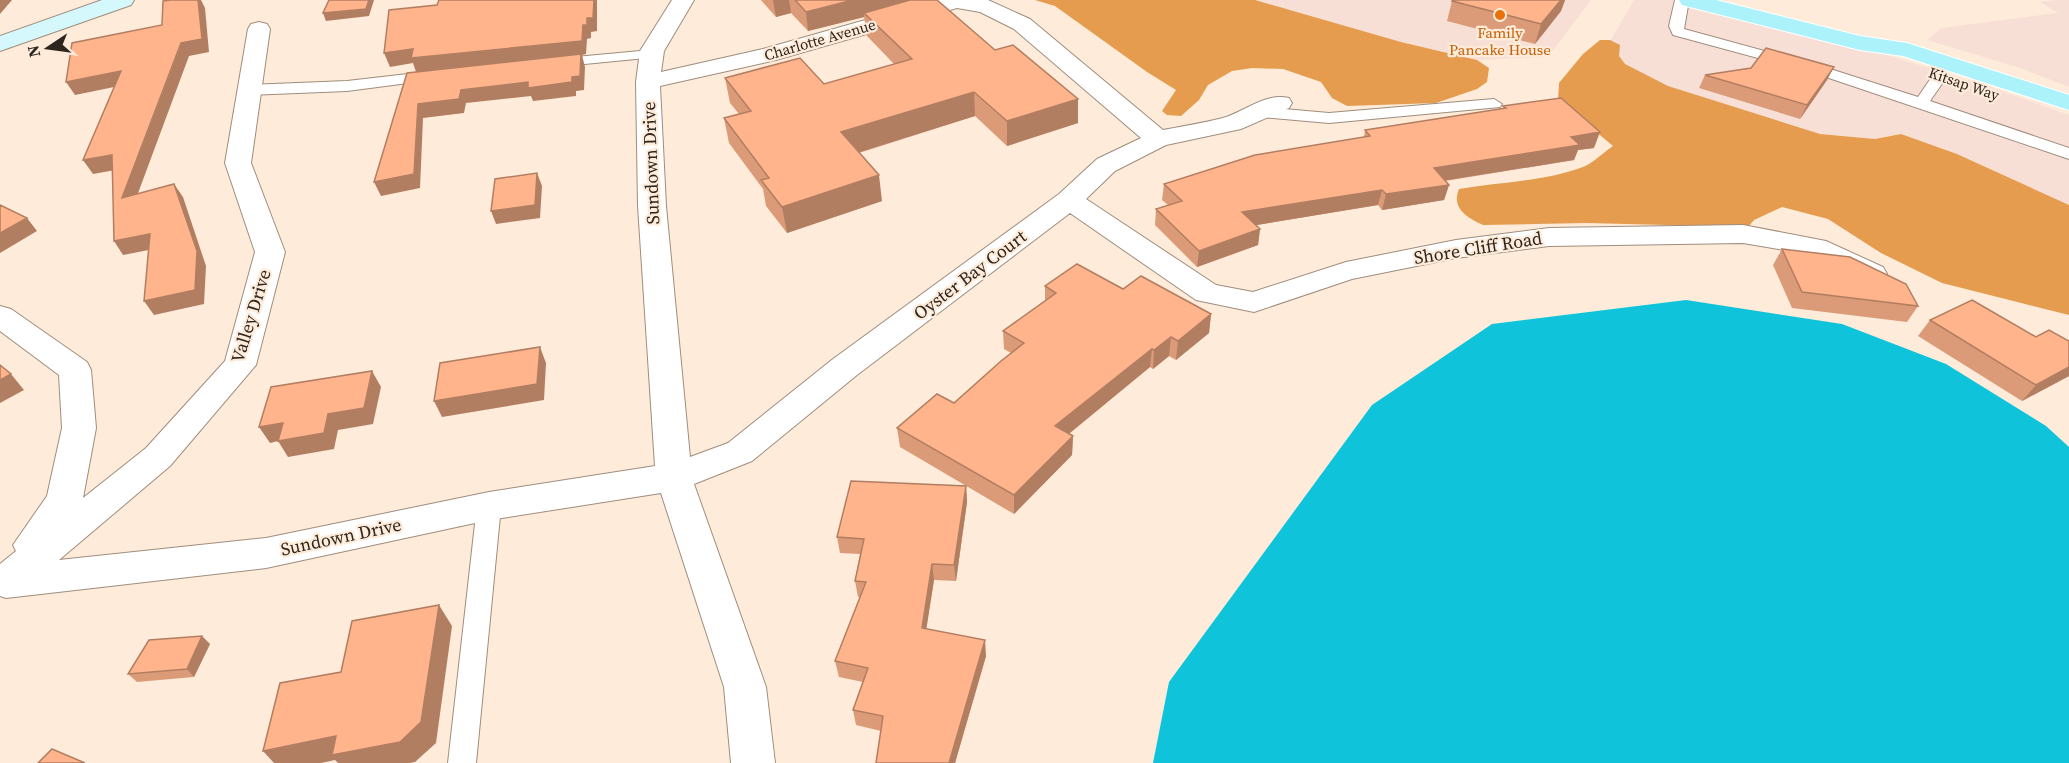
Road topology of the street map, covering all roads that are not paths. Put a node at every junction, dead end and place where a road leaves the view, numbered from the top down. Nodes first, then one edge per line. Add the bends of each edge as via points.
1 (123, 0) edge
2 (683, 0) edge
3 (1682, 0) edge
4 (1690, 0) edge
5 (259, 29) dead end
6 (0, 44) edge
7 (1860, 44) junction
8 (541, 65) edge
9 (650, 68) junction
10 (450, 74) edge
11 (1940, 75) junction
12 (249, 90) junction
13 (1922, 102) junction
14 (2069, 103) edge
15 (1494, 104) dead end
16 (1270, 107) joint
17 (2069, 121) edge
18 (1158, 139) junction
19 (2069, 154) edge
20 (1069, 200) junction
21 (1900, 288) edge
22 (0, 316) edge
23 (674, 477) junction
24 (489, 506) junction
25 (3, 584) edge
26 (462, 763) edge
27 (753, 763) edge

1 - 6 street
2 - 9 street
3 - 13 lane via 1678,32
4 - 7 main road, Kitsap Way
5 - 12 street, Valley Drive
7 - 11 main road, Kitsap Way
7 - 14 main road, Kitsap Way via 1918,53
8 - 9 lane
9 - 18 street, Charlotte Avenue via 768,55 956,1 986,6 1022,24
9 - 23 street, Sundown Drive via 652,206
10 - 12 lane via 347,86
11 - 13 lane
11 - 17 main road, Kitsap Way
12 - 25 street, Valley Drive via 238,163 270,252 240,365 158,457
13 - 19 lane
15 - 16 lane via 1329,118
16 - 18 street, Oyster Bay Court via 1232,124
18 - 20 street, Oyster Bay Court via 1106,165
20 - 21 street, Shore Cliff Road via 1207,293 1254,302 1346,271 1456,249 1549,237 1743,234 1816,247
20 - 23 street, Oyster Bay Court via 845,367 740,452
22 - 25 street via 75,370 79,428 64,500
23 - 24 street, Sundown Drive
23 - 27 street, Sundown Drive via 745,687
24 - 25 street, Sundown Drive via 266,553
24 - 26 lane

